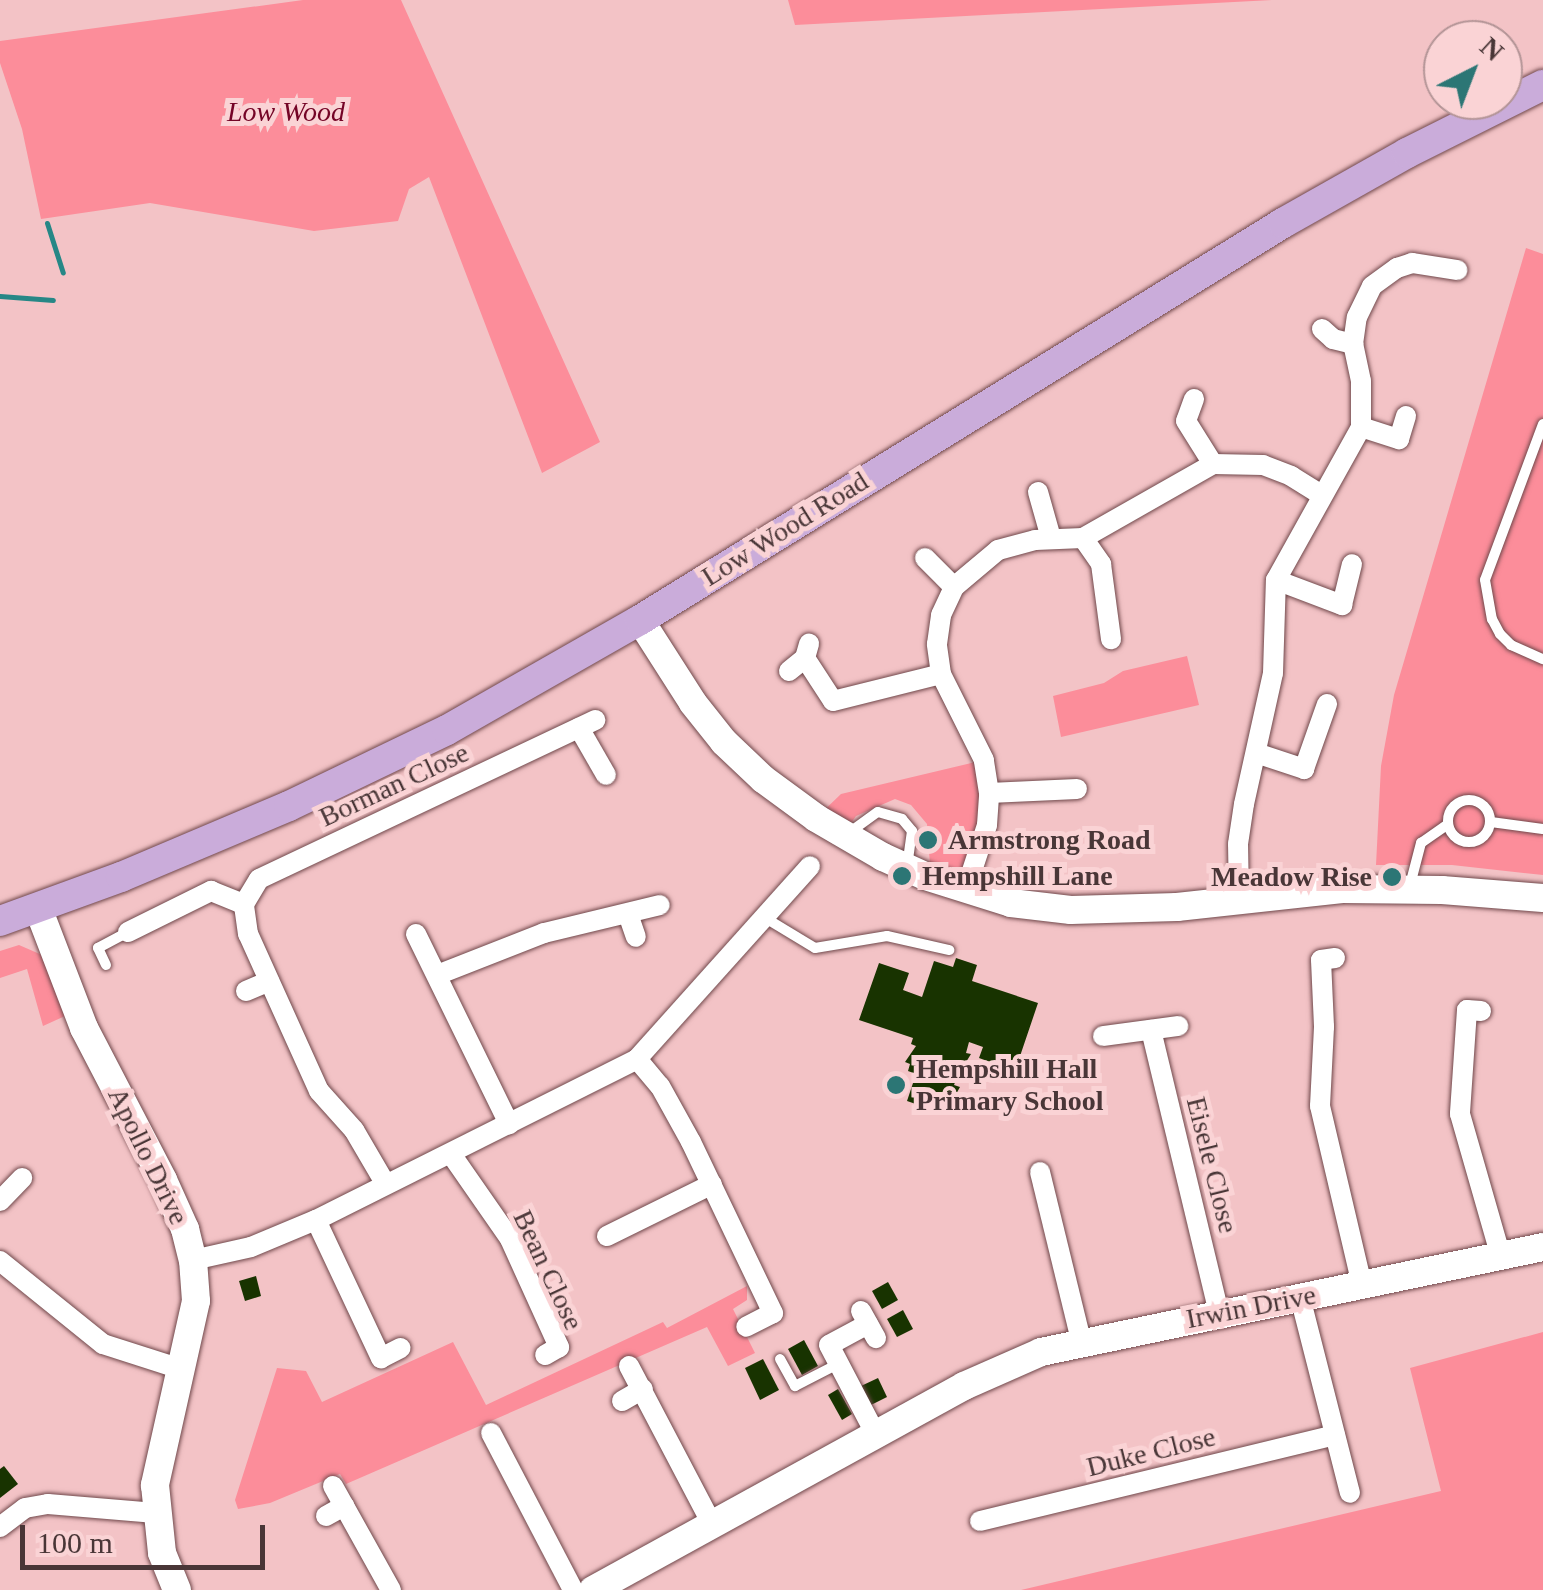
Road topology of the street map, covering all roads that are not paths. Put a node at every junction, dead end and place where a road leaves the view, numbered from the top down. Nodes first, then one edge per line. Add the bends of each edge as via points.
1 (1543, 85) edge
2 (1455, 260) dead end
3 (1322, 329) dead end
4 (1354, 344) junction
5 (1194, 399) dead end
6 (1406, 416) dead end
7 (1543, 424) edge
8 (1361, 427) junction
9 (1213, 464) junction
10 (1038, 492) dead end
11 (1322, 496) junction
12 (1051, 538) junction
13 (1083, 538) junction
14 (925, 558) dead end
15 (1352, 564) dead end
16 (1276, 580) junction
17 (954, 587) junction
18 (640, 620) junction
19 (1111, 639) dead end
20 (801, 658) dead end
21 (1543, 660) edge
22 (942, 674) junction
23 (1327, 704) dead end
24 (1256, 752) junction
25 (606, 774) dead end
26 (989, 792) junction
27 (1060, 814) dead end
28 (1491, 822) junction
29 (1448, 824) junction
30 (1543, 829) edge
31 (846, 836) junction
32 (810, 866) dead end
33 (906, 868) junction
34 (966, 889) junction
35 (1409, 890) junction
36 (1543, 898) edge
37 (1239, 900) junction
38 (244, 904) junction
39 (660, 905) dead end
40 (38, 908) junction
41 (628, 914) junction
42 (766, 919) junction
43 (0, 921) edge
44 (128, 932) joint
45 (416, 934) dead end
46 (636, 937) dead end
47 (950, 950) dead end
48 (1334, 958) dead end
49 (106, 964) dead end
50 (437, 976) junction
51 (269, 982) junction
52 (246, 991) dead end
53 (1481, 1011) dead end
54 (1178, 1026) dead end
55 (1152, 1030) junction
56 (1103, 1036) dead end
57 (637, 1059) junction
58 (509, 1124) junction
59 (450, 1154) junction
60 (22, 1178) dead end
61 (1037, 1182) dead end
62 (386, 1183) junction
63 (712, 1184) junction
64 (0, 1201) edge
65 (316, 1220) junction
66 (607, 1236) dead end
67 (1543, 1247) edge
68 (1500, 1257) junction
69 (193, 1260) junction
70 (0, 1261) edge
71 (1362, 1285) junction
72 (1300, 1296) junction
73 (1219, 1313) junction
74 (868, 1324) dead end
75 (746, 1327) dead end
76 (1081, 1340) junction
77 (401, 1348) dead end
78 (544, 1355) dead end
79 (780, 1359) dead end
80 (839, 1363) junction
81 (629, 1366) dead end
82 (181, 1369) junction
83 (642, 1389) junction
84 (622, 1401) dead end
85 (491, 1433) dead end
86 (876, 1435) junction
87 (1335, 1436) junction
88 (333, 1486) dead end
89 (1350, 1493) dead end
90 (156, 1513) junction
91 (980, 1521) dead end
92 (712, 1524) junction
93 (0, 1527) edge
94 (177, 1590) edge
95 (390, 1590) edge
96 (573, 1590) edge
97 (593, 1590) edge

1 - 18 main road, Low Wood Road via 1283,223
2 - 4 street via 1397,268 1372,286 1357,317
3 - 4 street
4 - 8 street
5 - 9 street via 1186,420
6 - 8 street via 1399,439
7 - 21 lane via 1485,580 1500,634
8 - 11 street
9 - 11 street via 1262,465
9 - 13 street
10 - 12 street
11 - 16 street
12 - 13 street
12 - 17 street via 998,550
13 - 19 street via 1101,564
14 - 17 street
15 - 16 street via 1342,604
16 - 24 street via 1273,673
17 - 22 street via 941,615
18 - 31 street via 724,742 763,779
18 - 40 main road, Low Wood Road via 412,747 289,806
20 - 22 street via 833,701
22 - 26 street via 984,760
23 - 24 street via 1304,770
24 - 37 street via 1238,844
25 - 38 street, Borman Close via 587,724 259,879
26 - 27 street via 1069,789
26 - 34 street via 987,825
28 - 29 lane via 1485,836 1468,842
28 - 29 lane via 1487,808 1470,799 1453,806
28 - 30 lane
29 - 35 lane via 1421,843
31 - 33 street
31 - 33 lane via 869,817 889,812 912,831
32 - 42 street
33 - 34 street
34 - 37 street via 1071,910
35 - 36 street
35 - 37 street
38 - 44 street via 212,890
38 - 51 street via 248,934
39 - 41 street
40 - 43 main road, Low Wood Road
40 - 69 street, Apollo Drive via 84,1028 163,1180
41 - 46 street
41 - 50 street via 544,932
42 - 47 lane via 814,948 887,936
42 - 57 street
44 - 49 lane via 98,948
45 - 50 street
48 - 71 street via 1320,960 1320,1106
50 - 58 street
51 - 52 street
51 - 62 street via 319,1091 354,1130
53 - 68 street via 1467,1010 1460,1114
54 - 55 street
55 - 56 street
55 - 73 street, Eisele Close
57 - 58 street
57 - 63 street via 660,1086
58 - 59 street
59 - 62 street
59 - 78 street, Bean Close via 510,1239 559,1347
60 - 64 street
61 - 76 street
62 - 65 street
63 - 66 street
63 - 75 street via 773,1313
65 - 69 street
65 - 77 street via 381,1358
67 - 68 street, Irwin Drive
68 - 71 street, Irwin Drive
69 - 82 street, Apollo Drive via 196,1301
70 - 82 street via 103,1344
71 - 72 street, Irwin Drive
72 - 73 street, Irwin Drive
72 - 87 street
73 - 76 street, Irwin Drive
74 - 80 street via 829,1345
76 - 86 street, Irwin Drive via 964,1386
79 - 80 lane via 795,1386
80 - 86 street
81 - 83 street
82 - 90 street, Apollo Drive via 158,1458
83 - 84 street
83 - 92 street
85 - 96 street via 493,1458
86 - 92 street
87 - 89 street
87 - 91 street, Duke Close
88 - 95 street via 335,1511
90 - 93 street via 48,1504 25,1508
90 - 94 street, Apollo Drive
92 - 97 street

